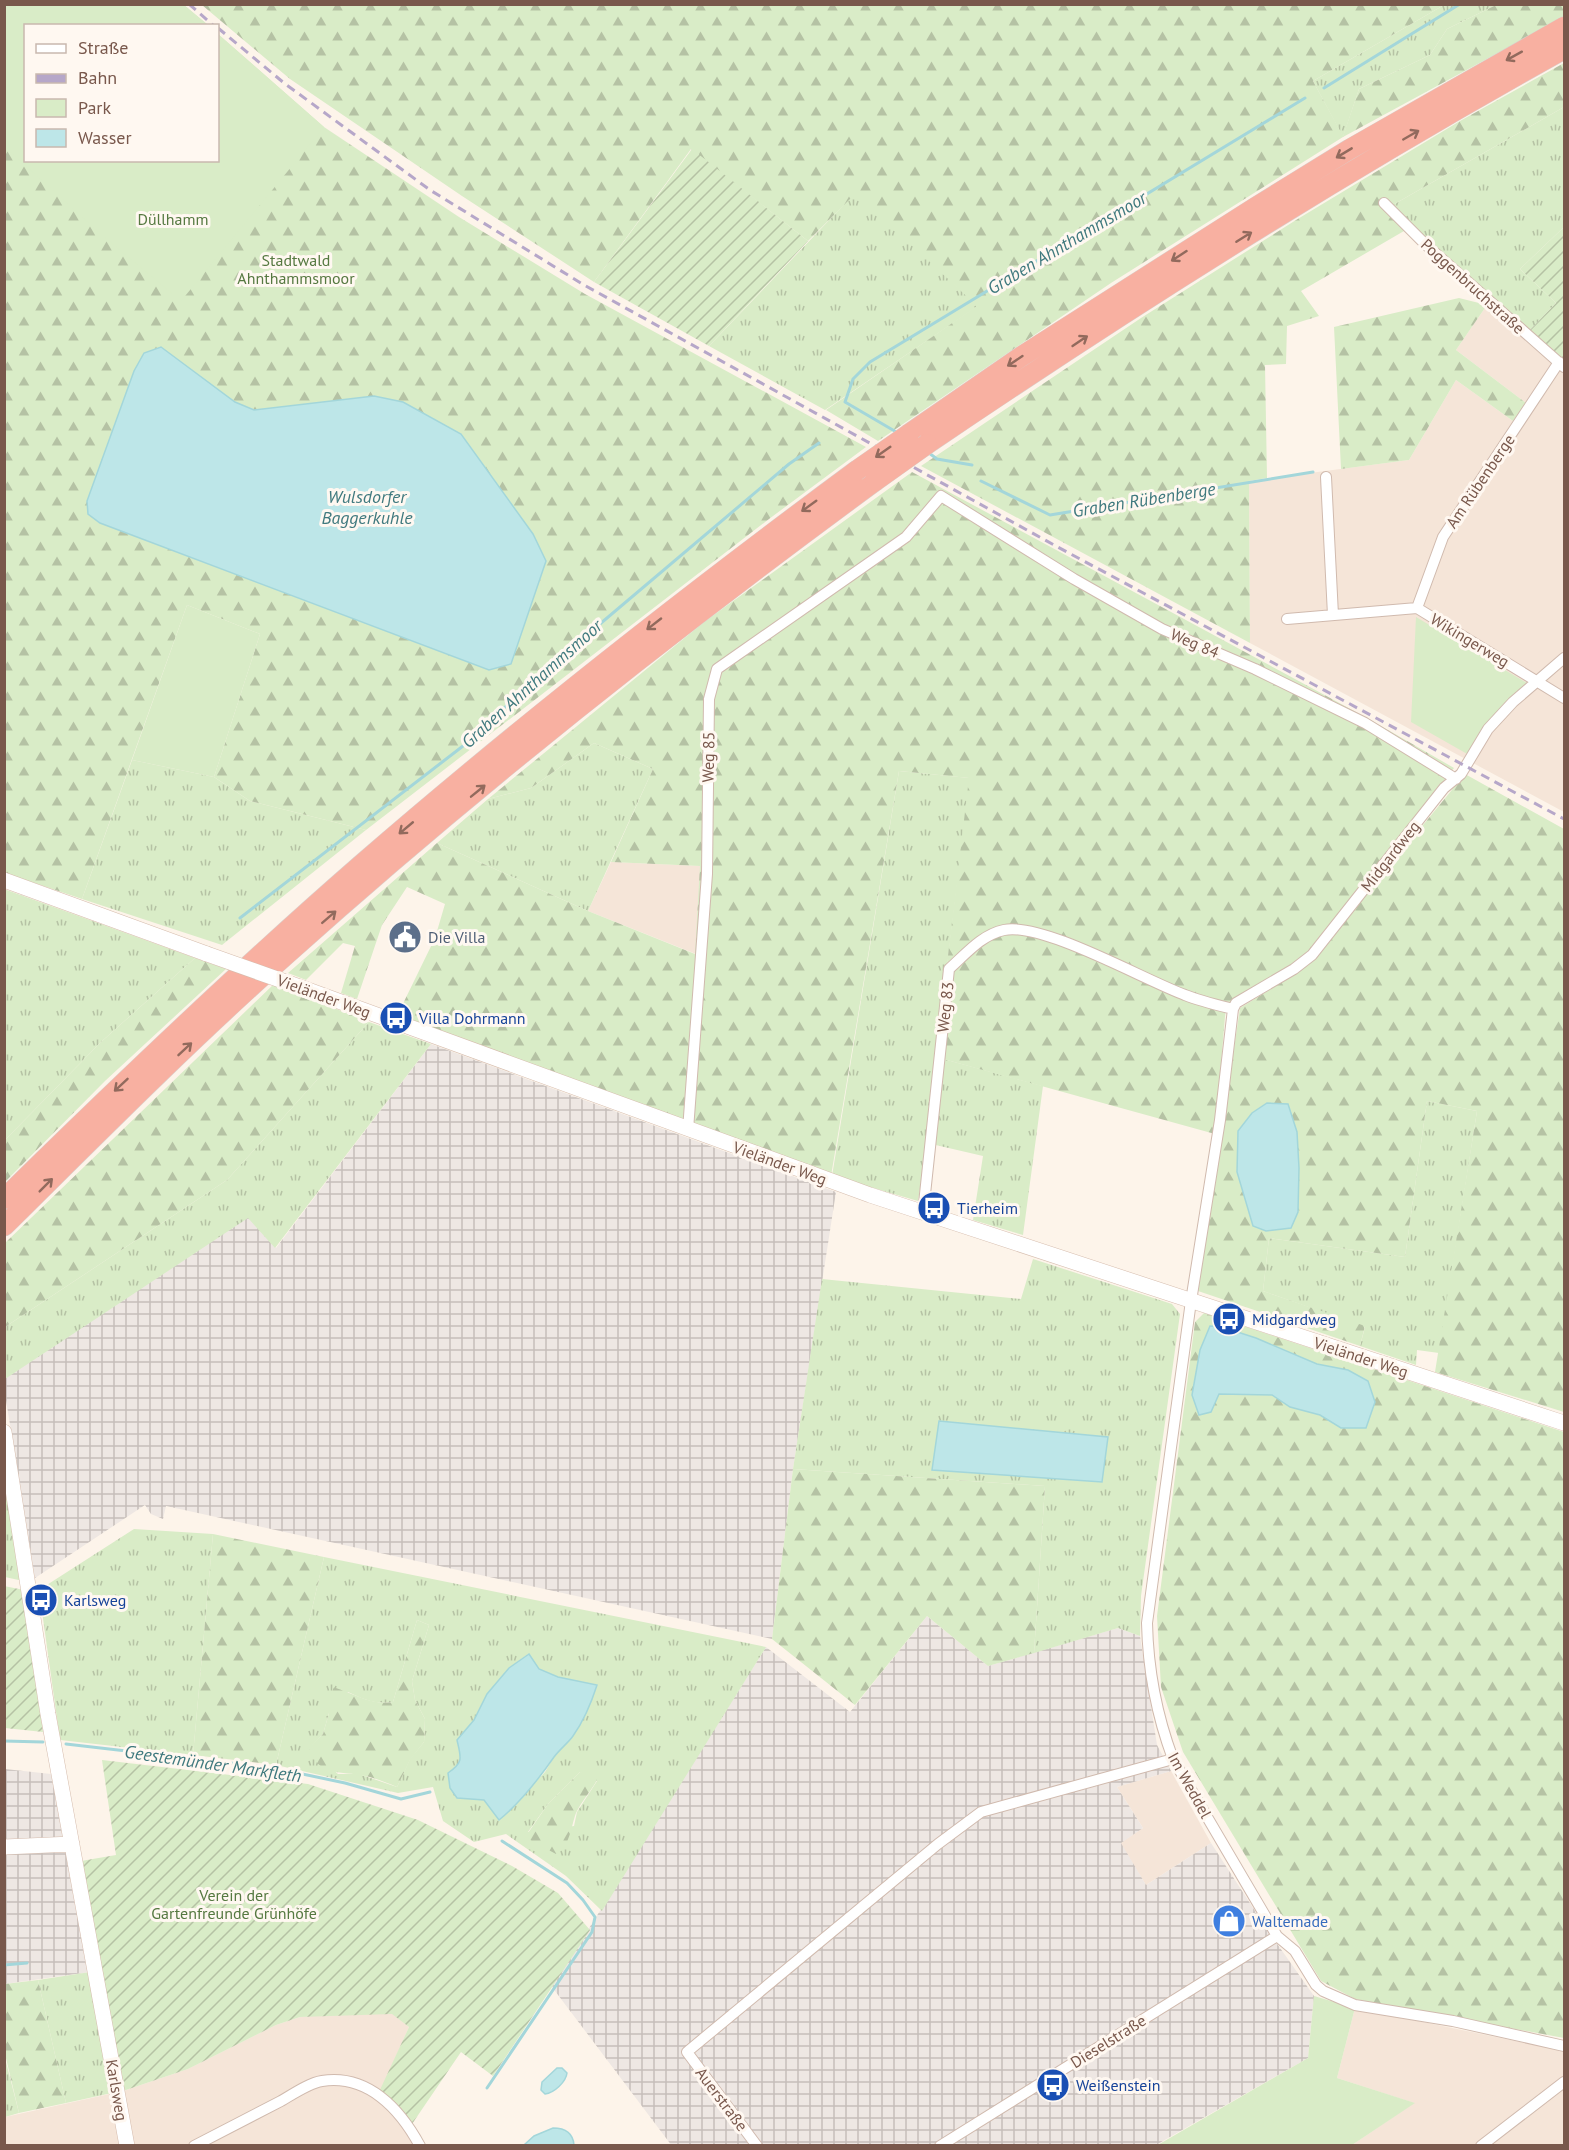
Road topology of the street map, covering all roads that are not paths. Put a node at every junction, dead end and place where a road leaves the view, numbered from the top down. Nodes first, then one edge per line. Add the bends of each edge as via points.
1 (1564, 27) edge
2 (1564, 49) edge
3 (1384, 203) dead end
4 (1562, 364) edge
5 (1326, 477) dead end
6 (941, 496) joint
7 (1417, 608) junction
8 (1333, 615) junction
9 (1287, 619) dead end
10 (1564, 658) edge
11 (1537, 681) junction
12 (1564, 698) edge
13 (1456, 779) junction
14 (4, 880) edge
15 (1233, 1009) junction
16 (688, 1130) junction
17 (4, 1199) edge
18 (923, 1213) junction
19 (4, 1226) edge
20 (1191, 1301) junction
21 (1564, 1423) edge
22 (4, 1432) edge
23 (1173, 1759) junction
24 (72, 1844) junction
25 (4, 1847) edge
26 (1276, 1936) junction
27 (1564, 2046) edge
28 (1564, 2082) edge
29 (127, 2145) edge
30 (194, 2145) edge
31 (420, 2145) edge
32 (757, 2145) edge
33 (940, 2145) edge
34 (1481, 2145) edge

1 -> 17 highway, bridge via 1350,149 1022,356 765,538 588,676 363,863 267,948
19 -> 2 highway, bridge via 125,1105 278,963 432,828 662,641 875,481 1088,336 1455,109
3 - 4 street, Poggenbruchstraße
4 - 7 street, Am Rübenberge via 1443,537
5 - 8 street
6 - 13 street, Weg 84 via 1162,629 1365,723
6 - 16 street, Weg 85 via 906,537 717,669 709,699 707,874
7 - 8 street, Wikingerweg
7 - 11 street, Wikingerweg
8 - 9 street, Wikingerweg
10 - 11 street, Midgardweg
11 - 12 street, Wikingerweg
11 - 13 street, Midgardweg via 1488,729
13 - 15 street, Midgardweg via 1444,788 1312,955 1236,1003
14 - 16 street, Vieländer Weg, bridge
15 - 18 street, Weg 83 via 1185,996 1036,932 1005,930 981,939 949,969
15 - 20 street via 1221,1120
16 - 18 street, Vieländer Weg
18 - 20 street, Vieländer Weg
20 - 21 street, Vieländer Weg
20 - 23 street, Im Weddel via 1147,1623 1148,1655 1164,1735
22 - 24 street, Karlsweg
23 - 26 street, Im Weddel
23 - 32 street, Auerstraße via 981,1812 687,2052
24 - 25 street
24 - 29 street, Karlsweg
26 - 27 street, Im Weddel via 1295,1951 1316,1985 1355,2005 1453,2021
26 - 33 street, Dieselstraße
28 - 34 street
30 - 31 street via 322,2081 355,2083 369,2089 409,2126

